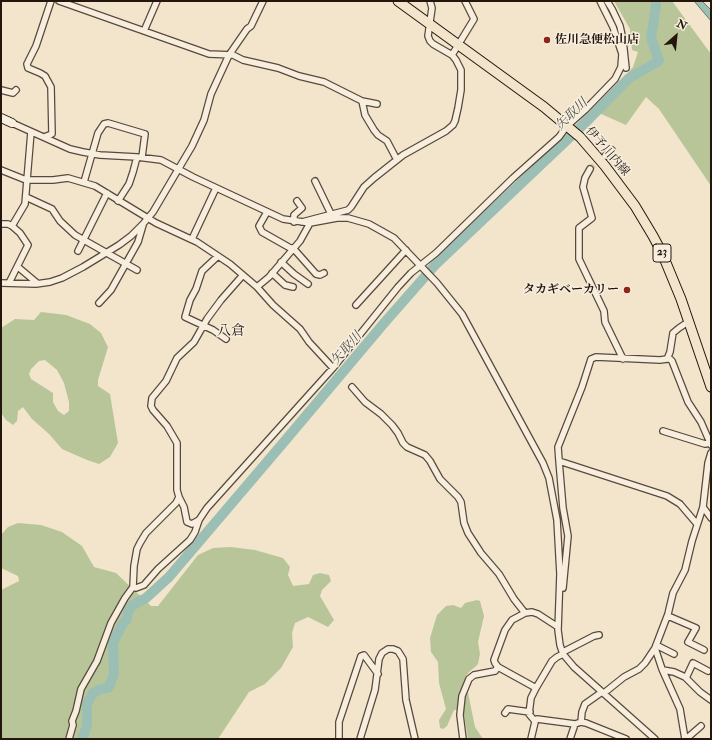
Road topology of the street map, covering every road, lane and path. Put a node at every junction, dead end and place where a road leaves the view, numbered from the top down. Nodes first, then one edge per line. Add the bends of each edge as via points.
1 (51, 1) edge
2 (59, 1) edge
3 (157, 1) edge
4 (263, 1) edge
5 (398, 1) edge
6 (430, 1) edge
7 (465, 1) edge
8 (600, 1) edge
9 (607, 1) edge
10 (431, 26) junction
11 (144, 31) junction
12 (458, 45) junction
13 (229, 55) junction
14 (452, 55) junction
15 (619, 73) junction
16 (1, 90) edge
17 (16, 90) dead end
18 (362, 101) junction
19 (377, 104) dead end
20 (1, 118) edge
21 (12, 124) joint
22 (568, 127) junction
23 (31, 132) junction
24 (44, 138) junction
25 (612, 150) dead end
26 (93, 154) junction
27 (605, 156) tunnel mouth
28 (139, 157) junction
29 (397, 160) junction
30 (178, 168) junction
31 (590, 169) tunnel mouth
32 (1, 170) edge
33 (26, 180) junction
34 (315, 181) dead end
35 (84, 182) junction
36 (216, 188) junction
37 (107, 193) junction
38 (26, 197) junction
39 (118, 201) junction
40 (297, 201) dead end
41 (267, 212) junction
42 (331, 214) junction
43 (148, 218) junction
44 (297, 222) junction
45 (1, 224) edge
46 (143, 224) junction
47 (310, 224) junction
48 (12, 226) junction
49 (192, 239) junction
50 (84, 240) junction
51 (292, 249) junction
52 (406, 250) junction
53 (78, 252) dead end
54 (107, 252) junction
55 (218, 256) junction
56 (281, 262) junction
57 (126, 264) junction
58 (421, 266) junction
59 (18, 267) junction
60 (137, 270) dead end
61 (272, 273) junction
62 (324, 273) dead end
63 (243, 275) junction
64 (1, 283) edge
65 (37, 283) junction
66 (9, 284) junction
67 (308, 284) dead end
68 (257, 287) junction
69 (293, 287) dead end
70 (99, 303) dead end
71 (356, 305) dead end
72 (688, 322) junction
73 (204, 326) junction
74 (226, 339) dead end
75 (667, 358) junction
76 (623, 359) junction
77 (333, 368) junction
78 (352, 387) dead end
79 (711, 387) edge
80 (663, 431) dead end
81 (711, 444) edge
82 (711, 452) edge
83 (559, 461) junction
84 (178, 497) junction
85 (703, 507) junction
86 (711, 518) edge
87 (199, 520) junction
88 (697, 524) junction
89 (133, 587) junction
90 (559, 598) junction
91 (525, 613) junction
92 (668, 616) junction
93 (558, 627) junction
94 (599, 635) dead end
95 (656, 646) junction
96 (704, 650) dead end
97 (563, 653) junction
98 (674, 654) dead end
99 (498, 667) junction
100 (663, 670) junction
101 (708, 671) dead end
102 (378, 674) junction
103 (686, 678) junction
104 (536, 688) junction
105 (603, 692) junction
106 (711, 700) edge
107 (530, 712) junction
108 (505, 713) dead end
109 (534, 720) junction
110 (578, 723) junction
111 (701, 726) dead end
112 (69, 739) edge
113 (338, 739) edge
114 (360, 739) edge
115 (415, 739) edge
116 (463, 739) edge
117 (531, 739) edge
118 (570, 739) edge
119 (626, 739) edge
120 (655, 739) edge
121 (686, 739) edge

1 - 24 street via 36,46 27,64 28,68 45,76 51,87 52,134
2 - 11 street
3 - 11 street
4 - 13 street via 251,26
5 - 10 main road, 伊予川内線 / 23
6 - 10 street
7 - 12 street via 474,20
8 - 15 street via 620,47 622,61
9 - 15 street via 620,26 624,46 627,67
10 - 12 main road, 伊予川内線 / 23
10 - 14 street via 428,36 430,41
11 - 13 street via 209,54
12 - 14 street
12 - 22 main road, 伊予川内線 / 23
13 - 18 street via 319,80
13 - 30 street via 211,94 199,131
14 - 29 street via 461,70 461,90 455,121 446,131
15 - 22 street via 609,87
16 - 17 street
18 - 19 street
18 - 29 street via 365,116 378,135 387,141
20 - 21 street
21 - 23 street
22 - 58 street
22 - 72 main road, 伊予川内線 / 23 via 596,154 653,236 672,276
23 - 24 street
23 - 33 street
24 - 26 street via 70,149
25 - 27 street
26 - 28 street
26 - 28 street via 98,134 104,124 108,123 145,134
26 - 35 street
28 - 30 street via 161,160
28 - 39 street via 129,184
29 - 42 street via 364,187 348,210
30 - 36 street
30 - 43 street
31 - 76 street via 583,187 592,218 579,228 579,259
32 - 33 street
33 - 35 street via 68,178
33 - 38 street
34 - 42 street
35 - 37 street
36 - 41 street
36 - 49 street
37 - 39 street
37 - 50 street
38 - 48 street via 25,204
38 - 50 street via 52,210 67,228
39 - 43 street
40 - 44 street via 302,208 294,215
41 - 44 street
41 - 51 street via 259,226 262,232
42 - 44 street
43 - 46 street
43 - 49 street
44 - 47 street
45 - 48 street
46 - 54 street via 131,236
46 - 57 street via 138,242
47 - 51 street
47 - 52 street via 337,218 359,221 386,233
48 - 59 street via 28,245
49 - 55 street
50 - 53 street
50 - 54 street
51 - 56 street
51 - 62 street via 316,274
52 - 58 street
52 - 71 street
54 - 57 street
54 - 65 street via 62,278
55 - 63 street
55 - 73 street via 202,271 185,317
56 - 61 street
56 - 67 street
57 - 60 street
57 - 70 street via 111,290
58 - 77 street via 398,287
58 - 90 street via 462,314 546,470 557,520
59 - 65 street
59 - 66 street
61 - 68 street
61 - 69 street via 285,285
63 - 68 street
63 - 73 street via 221,300
64 - 66 street
65 - 66 street
68 - 77 street via 272,305 300,329
72 - 75 street via 673,333
72 - 79 main road, 伊予川内線 / 23
73 - 74 street
73 - 84 street via 194,342 178,358 151,402 153,410 177,443
75 - 76 street
75 - 81 street via 672,361 688,402
76 - 83 street via 591,359 582,388 559,441
77 - 87 street
78 - 91 street via 392,425 407,447 430,460 440,479 461,502 468,533
80 - 81 street
82 - 85 street
83 - 88 street via 667,496 680,504
83 - 90 street via 568,536 562,593
84 - 87 street via 184,507 187,522 192,524
84 - 89 street via 176,503 146,533 140,543 136,555
85 - 86 street
85 - 88 street
87 - 89 street via 195,532 185,545 174,552 144,585
88 - 92 street via 685,570 673,594
89 - 112 street via 111,623 97,661 81,689
90 - 93 street
91 - 93 street via 538,614
91 - 99 street via 512,620 504,630 494,660
92 - 95 street
92 - 96 street via 696,628 688,642
93 - 97 street
94 - 97 street
95 - 98 street
95 - 100 street
95 - 105 street via 639,669
97 - 104 street via 552,661
97 - 105 street via 574,667
99 - 104 street
99 - 116 street via 495,671 474,674 464,688 460,715
100 - 103 street
100 - 121 street via 680,709
101 - 103 street via 693,664
102 - 113 street via 364,655 361,656 340,722
102 - 114 street
102 - 115 street via 382,653 388,649 398,651 403,659 406,700
103 - 106 street
104 - 107 street via 531,698
105 - 110 street via 585,704
105 - 120 street
107 - 108 street via 508,708
107 - 109 street
109 - 110 street
109 - 117 street
110 - 118 street
110 - 119 street via 591,724
111 - 121 street

